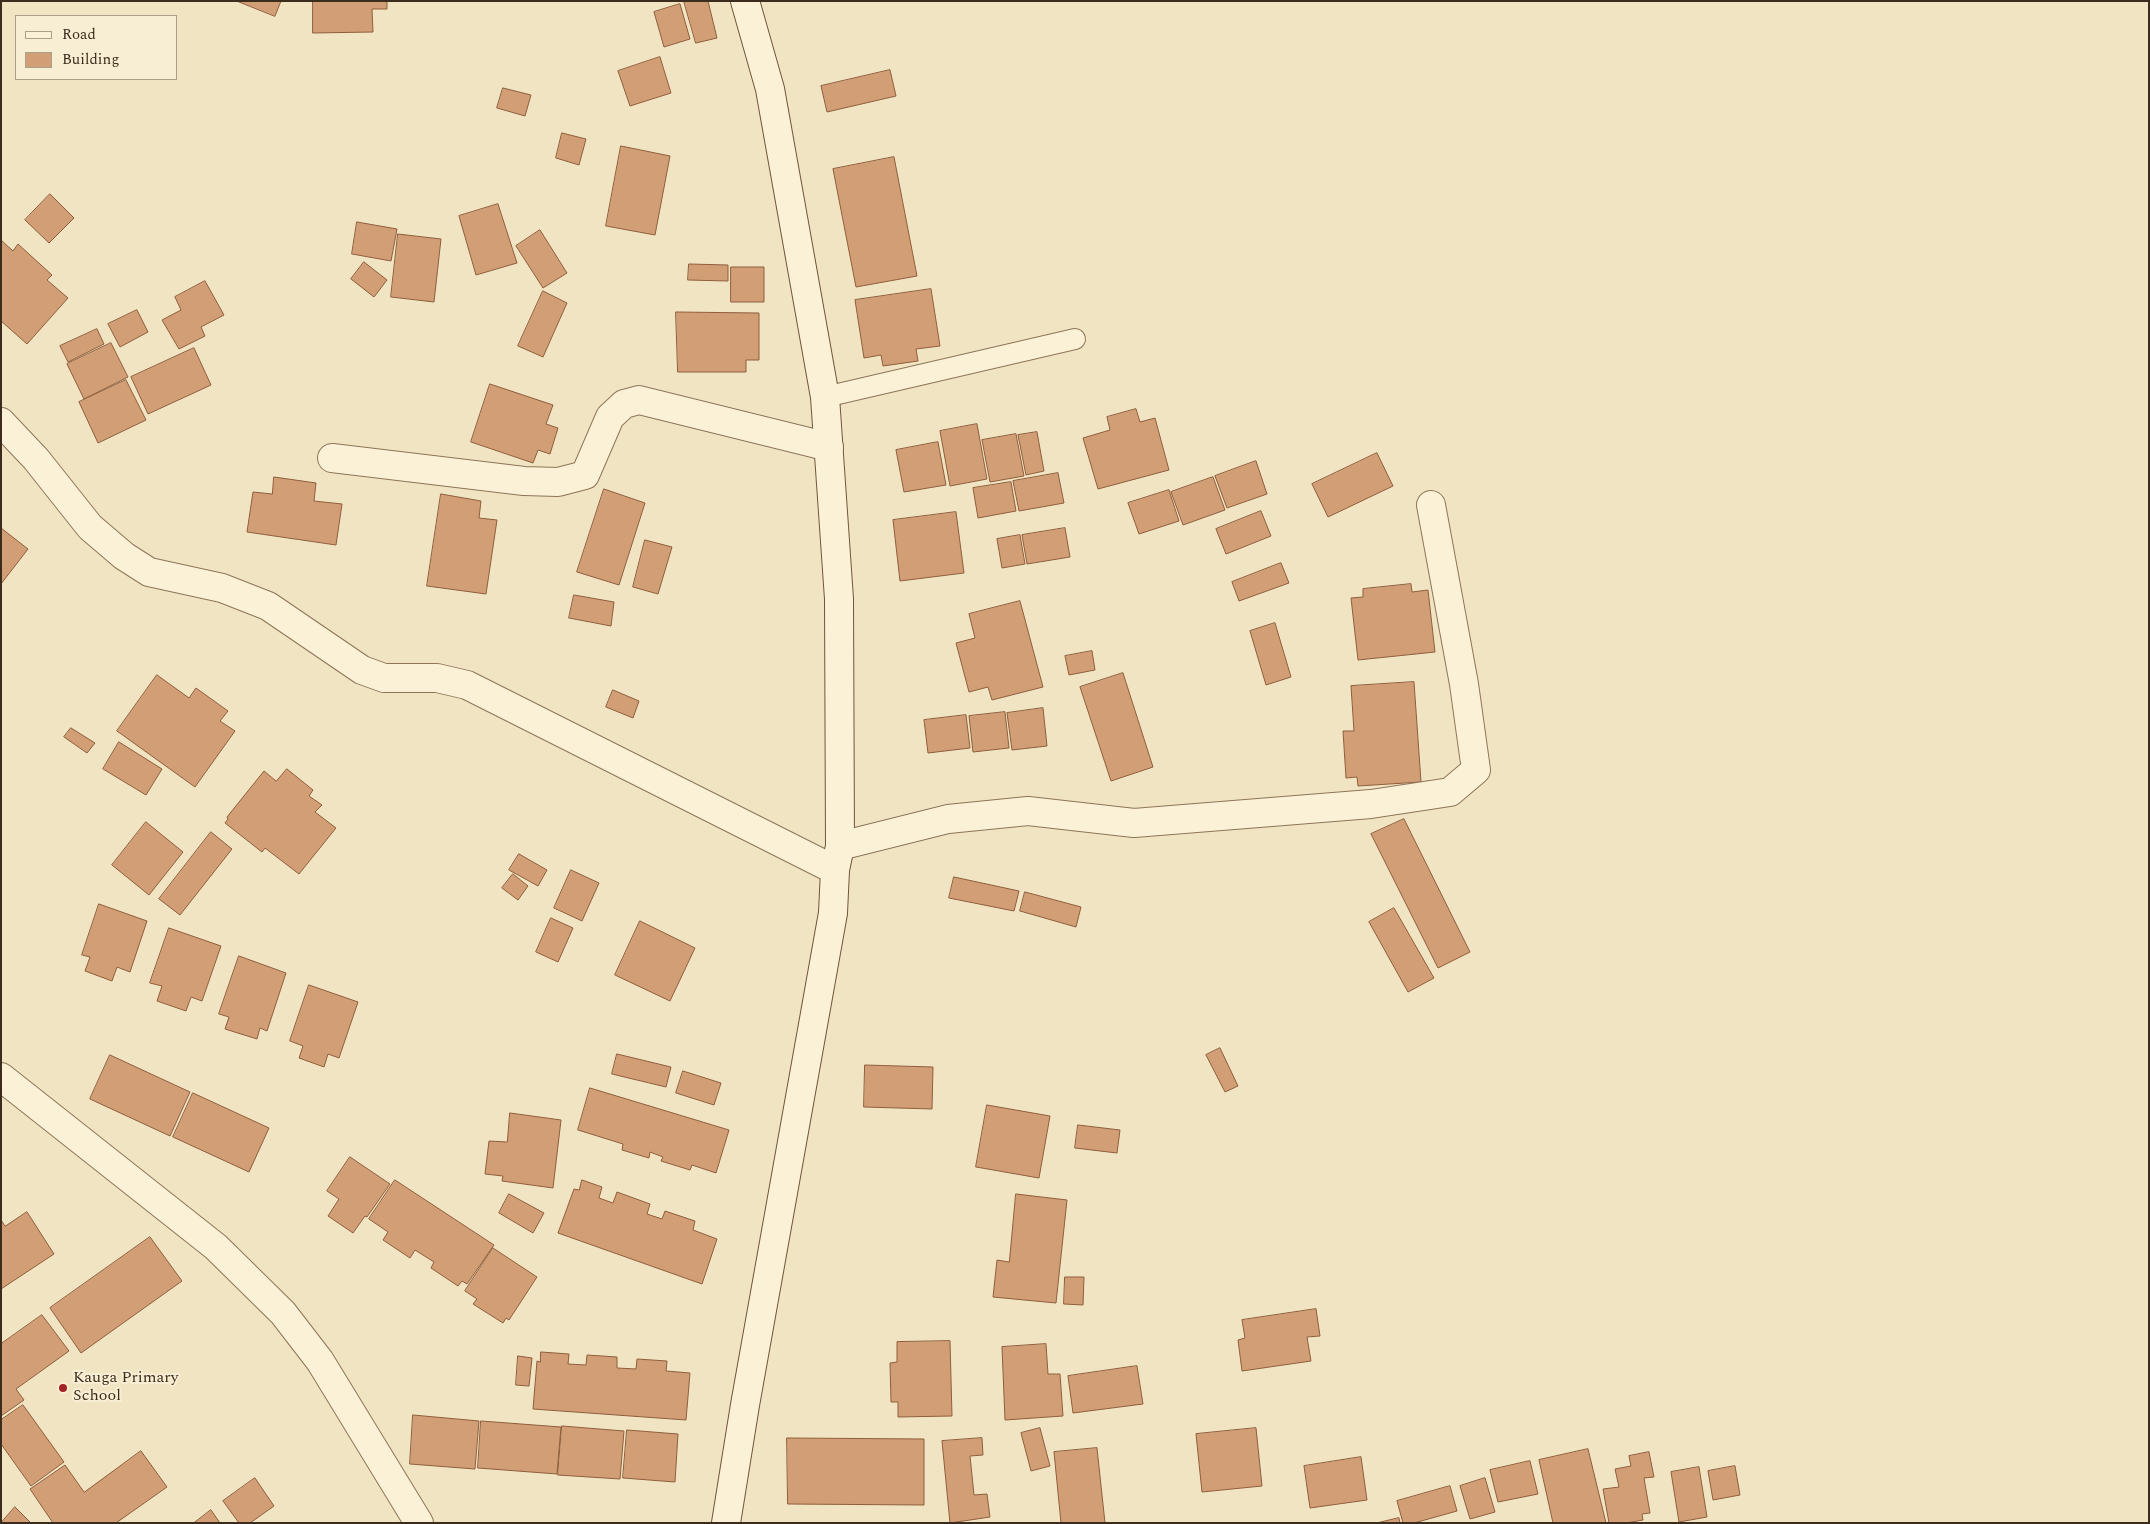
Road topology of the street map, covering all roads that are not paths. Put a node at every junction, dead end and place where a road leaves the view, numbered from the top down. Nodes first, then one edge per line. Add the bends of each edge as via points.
1 (745, 1) edge
2 (1075, 339) dead end
3 (825, 397) junction
4 (1, 422) edge
5 (828, 447) junction
6 (332, 458) dead end
7 (1431, 506) dead end
8 (838, 858) junction
9 (1, 1077) edge
10 (419, 1523) edge
11 (726, 1523) edge

1 - 3 street via 770,89
2 - 3 lane
3 - 5 street
4 - 8 street via 36,459 90,527 124,556 150,572 222,588 268,606 362,670 384,678 438,678 467,685
5 - 6 street via 638,400 624,404 610,417 585,475 558,482 524,481
5 - 8 street via 839,599
7 - 8 street via 1464,684 1476,770 1450,792 1371,804 1134,823 1028,811 948,819
8 - 11 street via 833,913
9 - 10 street via 216,1247 283,1313 320,1361

